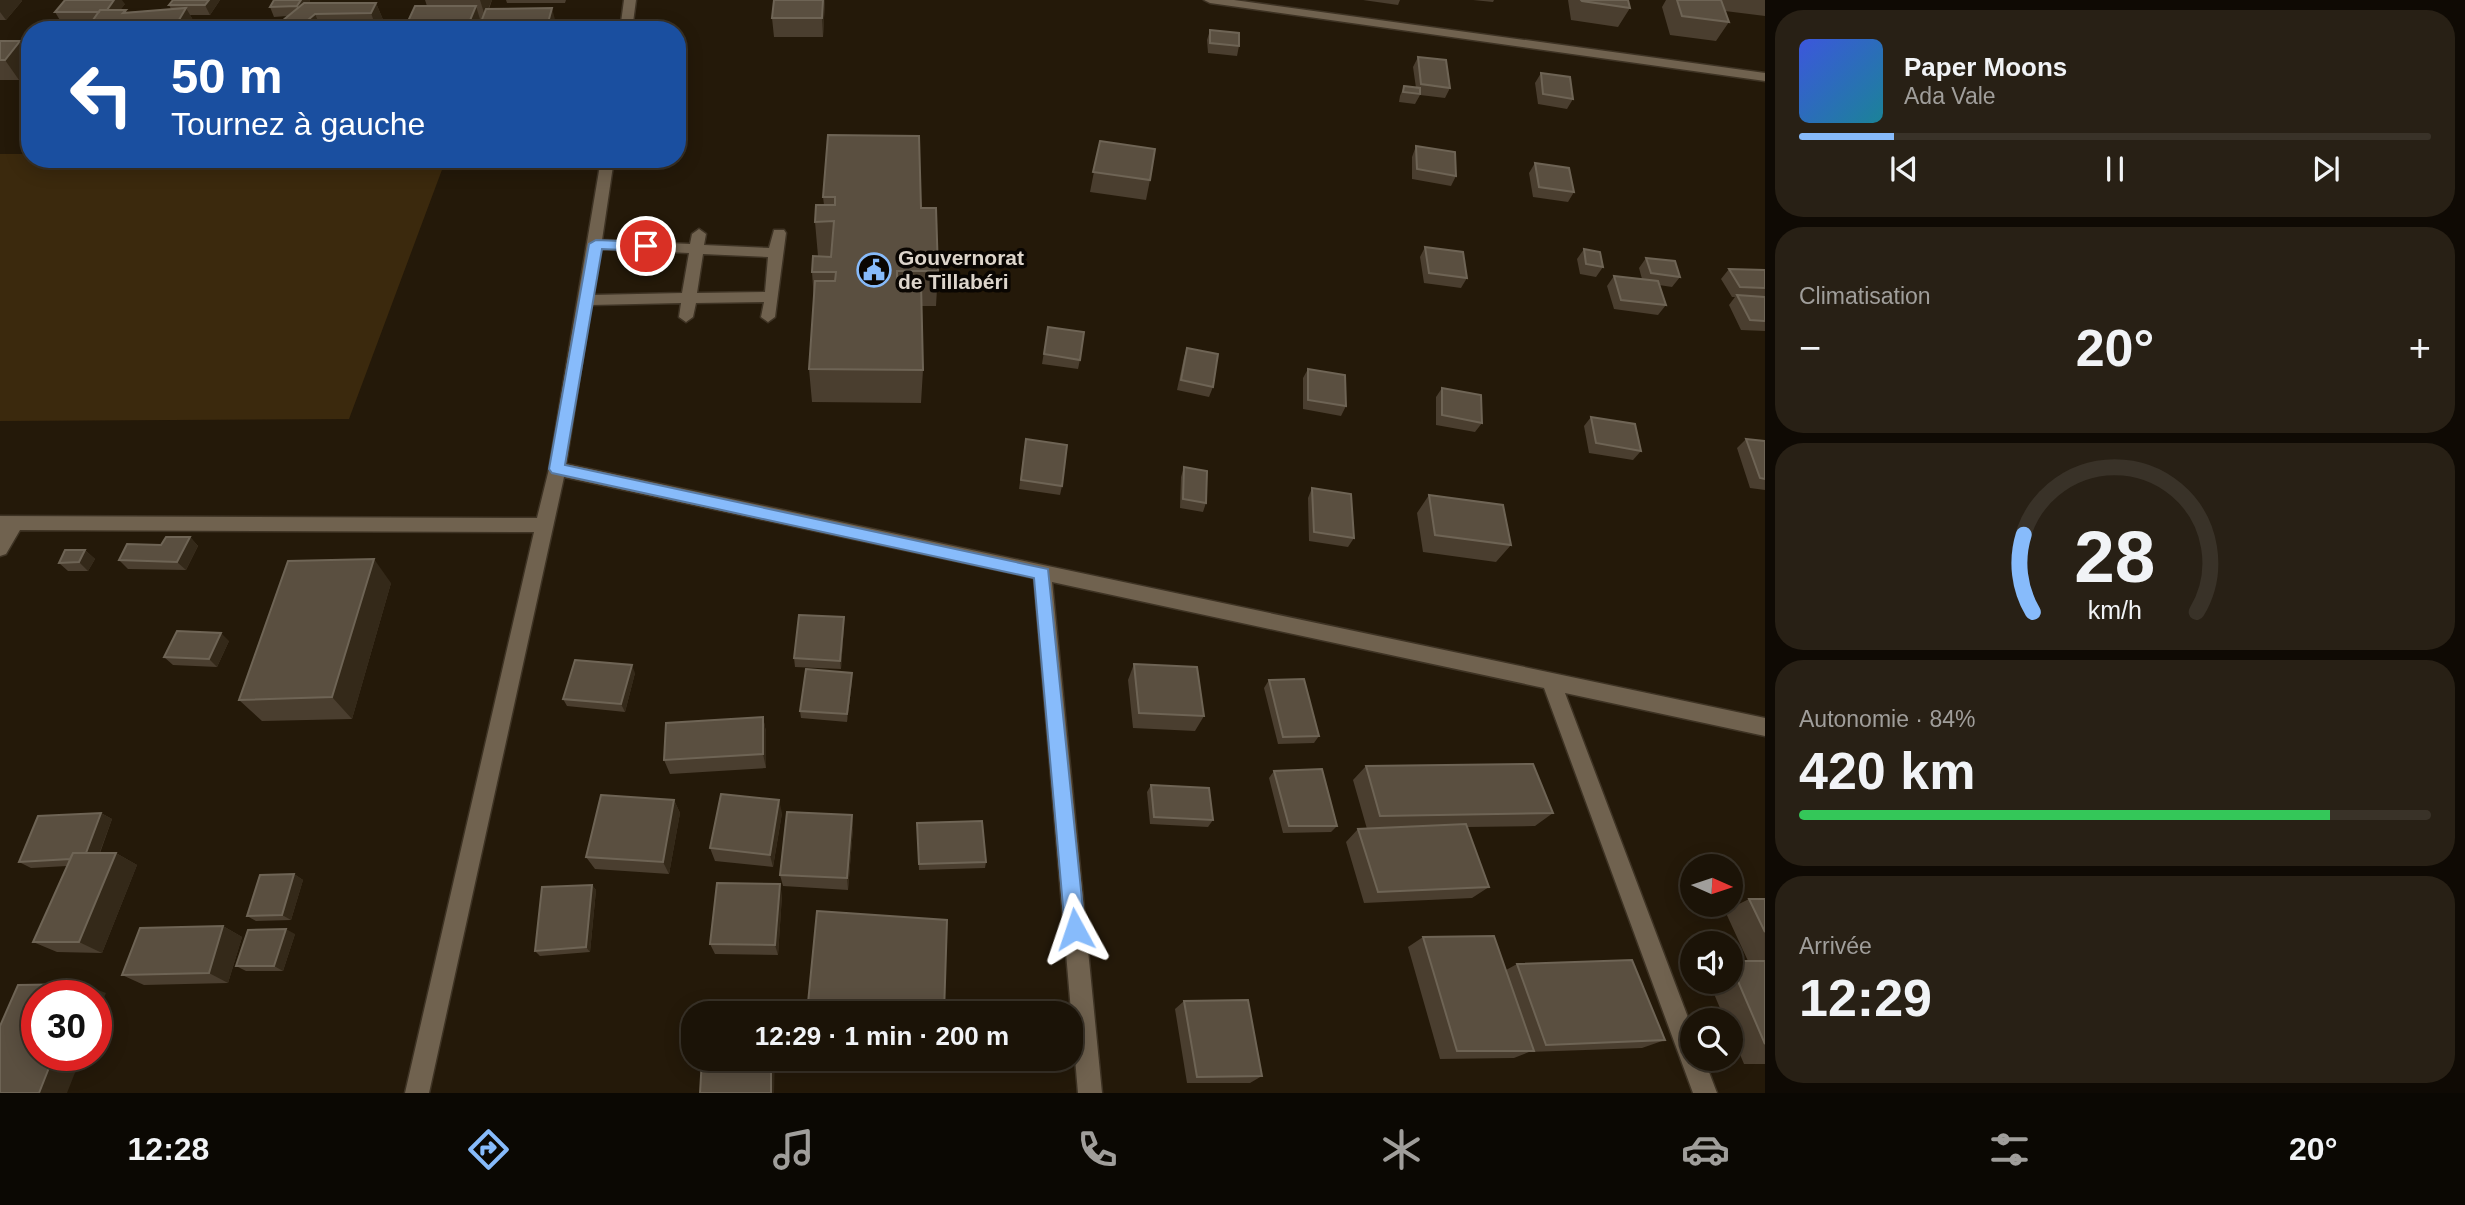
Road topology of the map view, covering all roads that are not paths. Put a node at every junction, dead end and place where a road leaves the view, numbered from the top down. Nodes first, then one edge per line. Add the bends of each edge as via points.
1 (630, 0) edge
2 (1210, 0) edge
3 (627, 21) edge
4 (1765, 77) edge
5 (607, 168) edge
6 (779, 233) dead end
7 (698, 241) junction
8 (596, 244) junction
9 (775, 253) junction
10 (772, 297) junction
11 (688, 298) junction
12 (584, 300) junction
13 (685, 317) dead end
14 (768, 317) dead end
15 (557, 469) junction
16 (7, 523) edge
17 (545, 525) junction
18 (0, 549) edge
19 (1042, 573) junction
20 (1551, 681) junction
21 (1765, 727) edge
22 (417, 1093) edge
23 (1090, 1093) edge
24 (1704, 1093) edge

1 - 3 street
2 - 4 street
5 - 8 street
6 - 9 street
7 - 8 street
7 - 9 street
7 - 11 street
8 - 12 street
9 - 10 street
10 - 11 street
10 - 14 street
11 - 12 street
11 - 13 street
12 - 15 street
15 - 17 street
15 - 19 street
16 - 17 street
16 - 18 street
17 - 22 street
19 - 20 street
19 - 23 street
20 - 21 street
20 - 24 street

